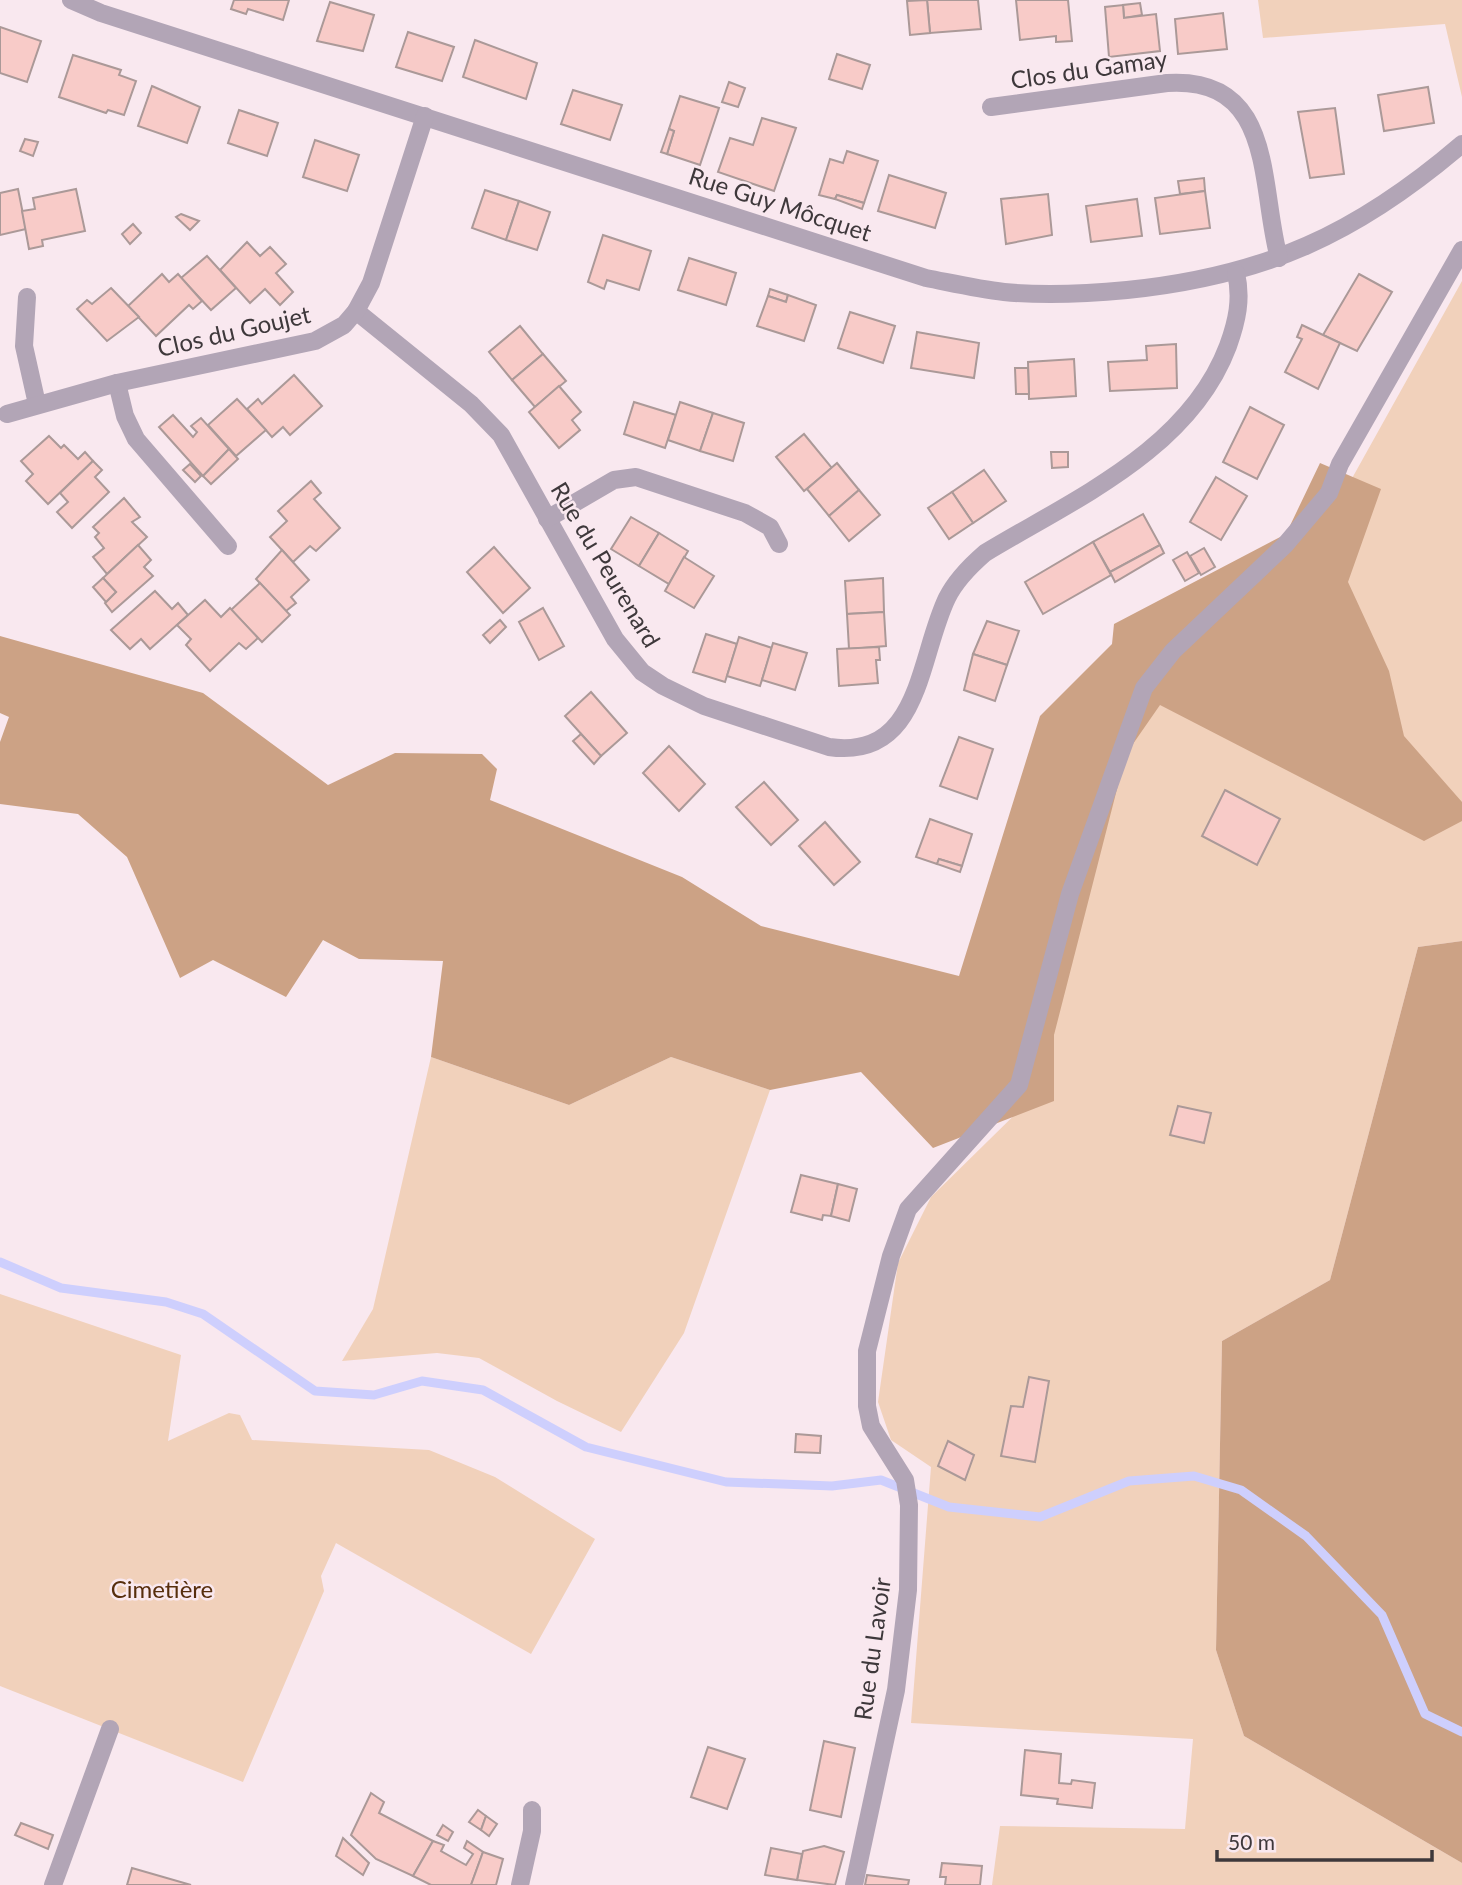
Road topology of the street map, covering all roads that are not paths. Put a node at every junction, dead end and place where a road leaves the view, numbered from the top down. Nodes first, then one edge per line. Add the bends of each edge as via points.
1 (71, 0) edge
2 (991, 107) dead end
3 (425, 116) junction
4 (1462, 144) edge
5 (1462, 250) edge
6 (1279, 258) junction
7 (1236, 273) junction
8 (27, 297) dead end
9 (356, 311) junction
10 (117, 383) junction
11 (37, 404) junction
12 (8, 414) dead end
13 (547, 519) junction
14 (779, 544) dead end
15 (229, 546) dead end
16 (110, 1729) dead end
17 (532, 1810) dead end
18 (53, 1885) edge
19 (520, 1885) edge
20 (854, 1885) edge

1 - 3 street, Rue Guy Môcquet
2 - 6 street, Clos du Gamay via 1167,83 1218,92 1242,111 1259,142
3 - 7 street, Rue Guy Môcquet via 926,278 1044,295 1162,286
3 - 9 street, Clos du Goujet via 371,283
4 - 6 street, Rue Guy Môcquet via 1337,233
5 - 20 street, Rue du Lavoir via 1340,464 1329,493 1285,544 1173,651 1144,688 1070,894 1019,1085 908,1209 867,1351 871,1426 905,1480 908,1590 896,1690
6 - 7 street, Rue Guy Môcquet
7 - 13 street, Rue du Peurenard via 1239,305 1235,327 1210,384 1194,407 1127,466 969,566 947,599 907,710 888,736 874,744 829,747 704,706 642,672 615,639
8 - 11 street via 24,346
9 - 10 street, Clos du Goujet via 344,325 315,341
9 - 13 street, Rue du Peurenard via 471,404 501,435
10 - 11 street, Clos du Goujet
10 - 15 street via 136,439
11 - 12 street, Clos du Goujet
13 - 14 street via 614,480 636,477 746,513 770,527
16 - 18 street
17 - 19 street via 533,1831

